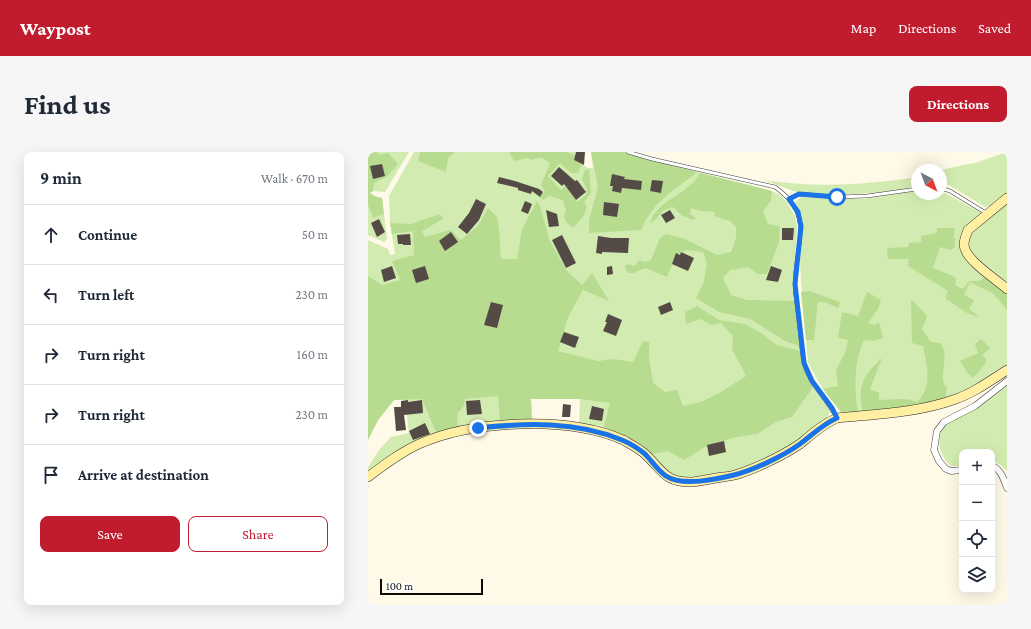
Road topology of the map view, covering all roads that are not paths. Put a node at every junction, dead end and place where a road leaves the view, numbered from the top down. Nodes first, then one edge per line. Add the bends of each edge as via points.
1 (628, 152) edge
2 (911, 190) edge
3 (947, 190) edge
4 (1007, 198) edge
5 (789, 199) junction
6 (988, 214) junction
7 (1007, 289) edge
8 (1007, 370) edge
9 (1007, 381) edge
10 (837, 418) junction
11 (995, 468) edge
12 (959, 470) edge
13 (368, 477) edge
14 (1007, 488) edge

1 - 5 lane via 766,185
2 - 5 lane via 868,196 799,194
3 - 6 lane
4 - 6 street
5 - 10 lane via 798,212 801,226 795,284 804,363 812,381
6 - 7 street via 968,230 964,247 982,270
8 - 10 street via 967,394 924,409
9 - 12 street via 975,406 948,418 940,427 935,437 934,450 946,469
10 - 13 street via 768,462 735,475 693,482 678,481 666,476 644,454 623,440 589,429 514,424 444,434 418,444
11 - 14 street

